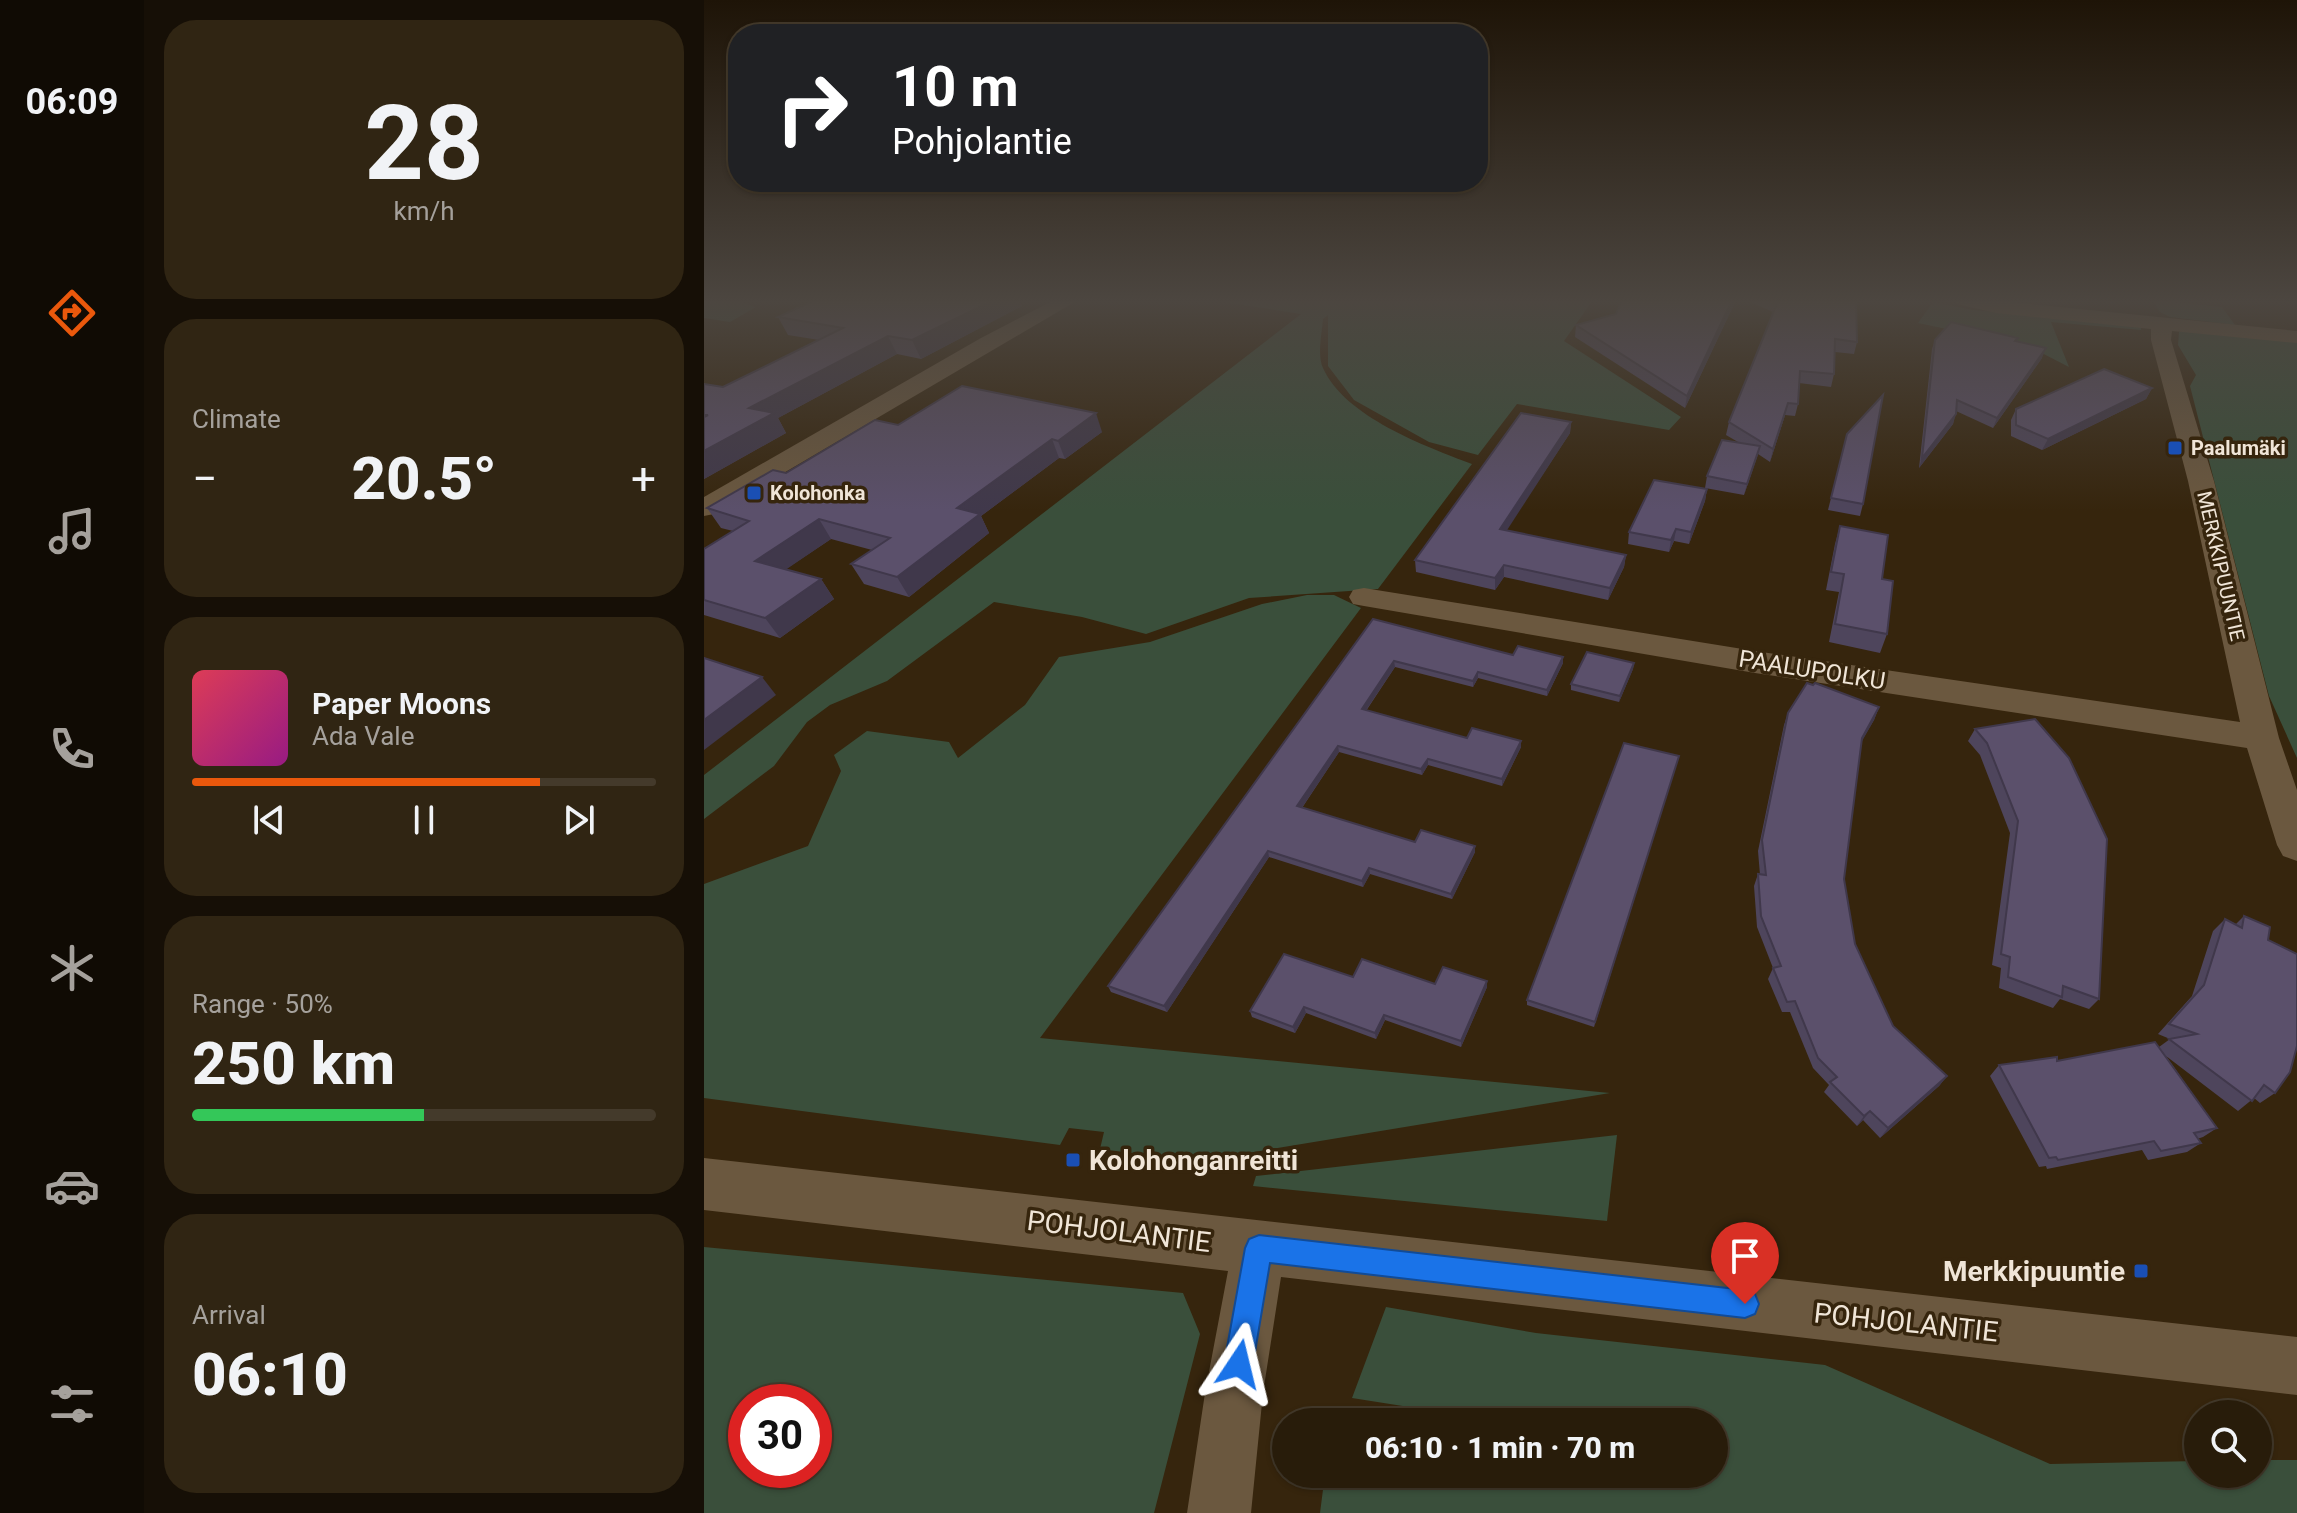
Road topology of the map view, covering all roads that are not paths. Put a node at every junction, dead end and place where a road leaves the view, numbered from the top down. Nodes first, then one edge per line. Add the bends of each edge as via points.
1 (939, 371) edge
2 (2170, 371) edge
3 (704, 508) edge
4 (1364, 597) dead end
5 (2261, 738) junction
6 (2297, 845) edge
7 (704, 1184) edge
8 (1259, 1248) junction
9 (2297, 1366) edge
10 (1219, 1513) edge

1 - 3 street
2 - 5 street, MERKKIPUUNTIE
4 - 5 street, PAALUPOLKU
5 - 6 street, MERKKIPUUNTIE
7 - 8 street, POHJOLANTIE
8 - 9 street, POHJOLANTIE
8 - 10 street

